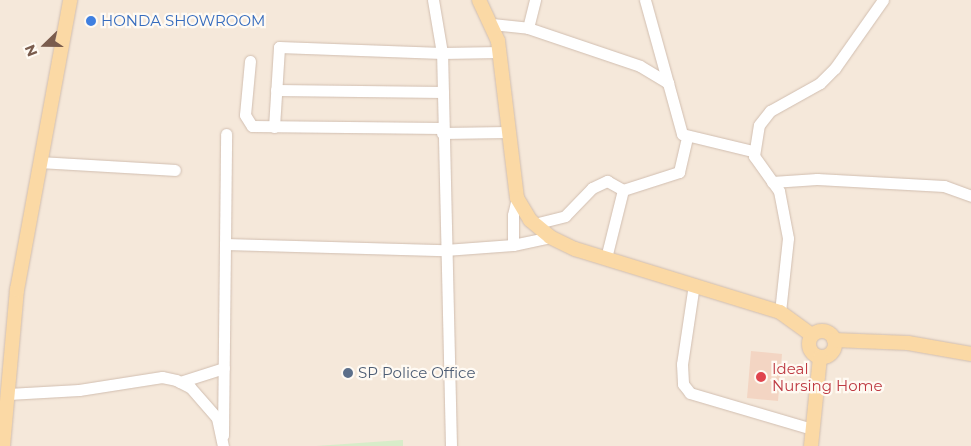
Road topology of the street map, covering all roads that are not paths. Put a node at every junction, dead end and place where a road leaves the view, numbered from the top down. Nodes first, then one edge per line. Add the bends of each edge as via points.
1 (70, 0) edge
2 (433, 0) edge
3 (479, 0) edge
4 (535, 0) edge
5 (644, 0) edge
6 (883, 0) edge
7 (492, 24) junction
8 (528, 28) junction
9 (500, 52) junction
10 (442, 53) junction
11 (250, 61) dead end
12 (668, 83) junction
13 (276, 90) junction
14 (443, 92) junction
15 (274, 127) junction
16 (442, 131) junction
17 (508, 132) junction
18 (226, 134) dead end
19 (687, 136) junction
20 (753, 151) junction
21 (40, 162) junction
22 (175, 170) dead end
23 (772, 182) junction
24 (623, 190) junction
25 (971, 196) edge
26 (517, 198) junction
27 (534, 224) junction
28 (550, 237) junction
29 (225, 244) junction
30 (513, 245) junction
31 (445, 250) junction
32 (606, 258) junction
33 (694, 284) junction
34 (780, 312) junction
35 (812, 335) junction
36 (834, 340) junction
37 (971, 354) edge
38 (820, 357) junction
39 (224, 368) junction
40 (180, 382) junction
41 (8, 394) junction
42 (812, 430) junction
43 (223, 440) edge
44 (4, 446) edge
45 (451, 446) edge
46 (811, 446) edge

1 - 21 main road
2 - 10 street
3 - 7 main road
4 - 8 street
5 - 12 street
6 - 20 street via 835,68 820,83 770,112 759,125
7 - 8 street
7 - 9 main road
8 - 12 street via 640,66
9 - 10 street
9 - 17 main road
10 - 13 street via 279,47
10 - 14 street
11 - 15 street via 245,120 252,126
12 - 19 street via 682,134
13 - 14 street
13 - 15 street
14 - 16 street
15 - 16 street
16 - 17 street
16 - 31 street
17 - 26 main road
18 - 29 street
19 - 20 street
19 - 24 street via 679,172
20 - 23 street
21 - 22 street
21 - 41 main road via 17,290
23 - 25 street via 817,179 944,186
23 - 34 street via 784,206 788,238
24 - 27 street via 607,181 592,188 564,216
24 - 32 street
26 - 27 main road
26 - 30 street via 513,215
27 - 28 main road
28 - 30 street
28 - 32 main road
29 - 31 street
29 - 39 street
30 - 31 street
31 - 45 street
32 - 33 main road
33 - 34 main road
33 - 42 street via 682,364 683,384 690,393
34 - 35 main road
35 - 36 main road via 826,332
35 - 38 main road via 810,348
36 - 37 main road via 869,339
36 - 38 main road via 832,351
38 - 42 main road
39 - 40 street via 204,371
39 - 43 street
40 - 41 street via 162,377 80,390
40 - 43 street via 203,400 217,418
41 - 44 main road
42 - 46 main road

